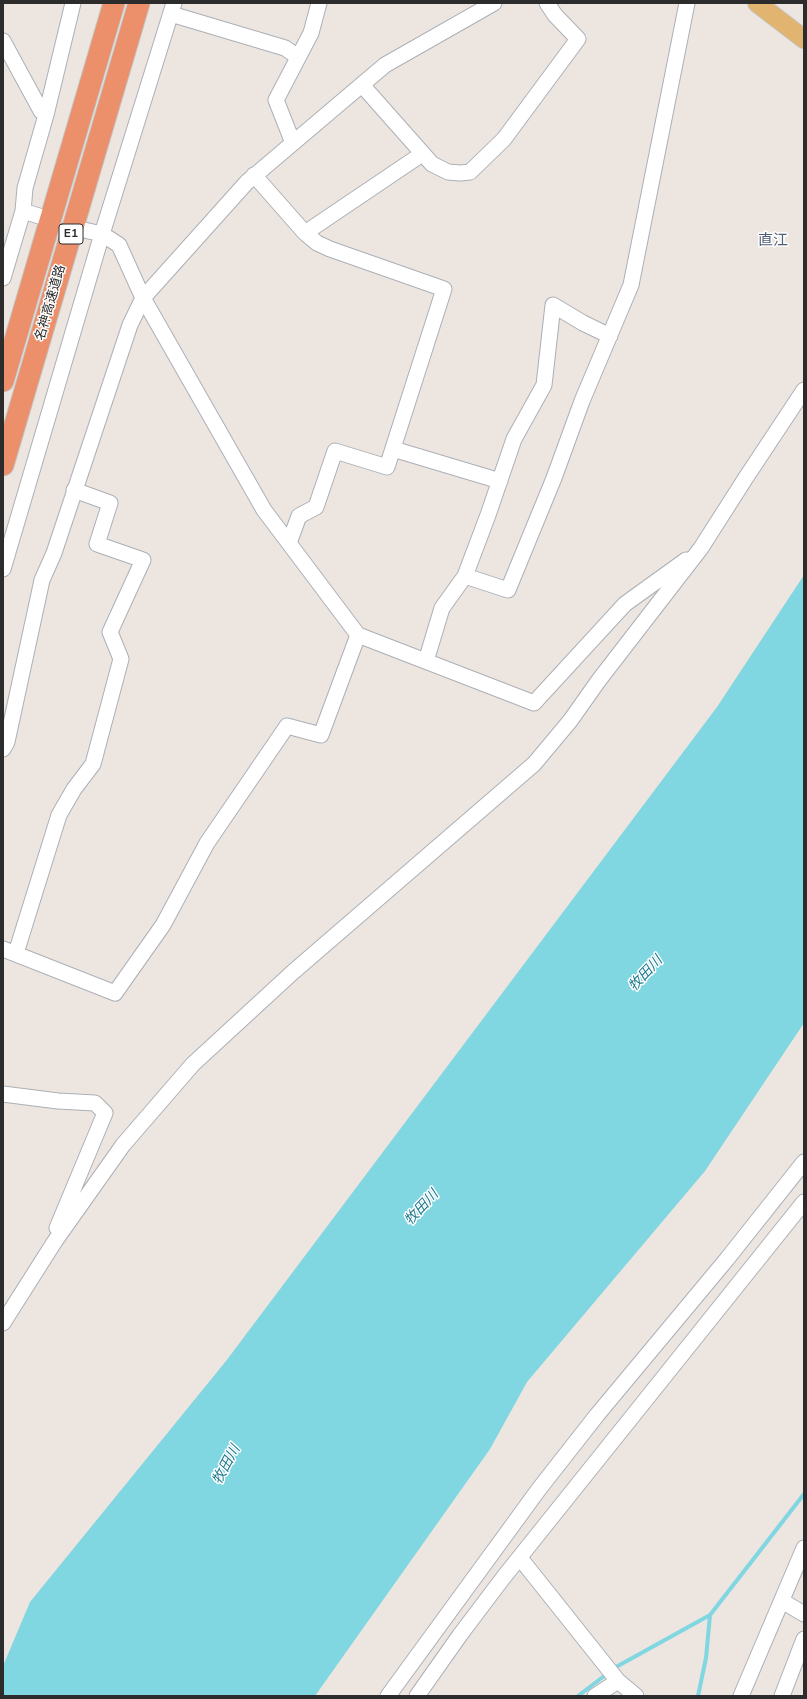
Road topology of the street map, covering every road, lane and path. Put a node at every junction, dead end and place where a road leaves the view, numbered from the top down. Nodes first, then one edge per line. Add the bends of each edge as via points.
1 (73, 3) edge
2 (140, 3) edge
3 (319, 3) edge
4 (494, 3) edge
5 (547, 3) edge
6 (687, 3) edge
7 (756, 3) edge
8 (113, 7) edge
9 (172, 9) edge
10 (804, 39) edge
11 (3, 41) edge
12 (298, 57) junction
13 (362, 84) junction
14 (46, 115) junction
15 (293, 143) junction
16 (422, 154) junction
17 (254, 175) junction
18 (23, 211) junction
19 (39, 216) dead end
20 (84, 230) dead end
21 (305, 233) junction
22 (102, 234) junction
23 (3, 278) edge
24 (143, 298) junction
25 (610, 336) junction
26 (3, 381) edge
27 (804, 390) edge
28 (393, 449) junction
29 (3, 465) edge
30 (500, 481) junction
31 (74, 490) junction
32 (289, 543) junction
33 (701, 548) junction
34 (3, 569) edge
35 (465, 576) junction
36 (358, 635) junction
37 (426, 661) junction
38 (3, 749) edge
39 (9, 951) edge
40 (3, 1094) edge
41 (804, 1162) edge
42 (804, 1202) edge
43 (55, 1241) junction
44 (3, 1323) edge
45 (804, 1548) edge
46 (520, 1558) junction
47 (782, 1601) junction
48 (804, 1614) edge
49 (804, 1639) edge
50 (618, 1681) junction
51 (388, 1696) edge
52 (417, 1696) edge
53 (595, 1696) edge
54 (614, 1696) edge
55 (636, 1696) edge
56 (741, 1696) edge
57 (782, 1696) edge

1 - 14 street
2 - 29 highway, 名神高速道路 / E1
3 - 12 street via 311,33
4 - 13 street via 385,65
5 - 16 street via 554,15 578,39 504,139 470,172 448,172 432,164
6 - 25 street via 632,285
7 - 10 main road
8 - 26 highway, 名神高速道路 / E1
9 - 12 street via 285,48
9 - 22 street
11 - 14 street via 41,111
12 - 15 street via 276,100
13 - 15 street
13 - 16 street
14 - 18 street via 25,188
15 - 17 street
16 - 21 street
17 - 21 street
17 - 24 street
18 - 19 street
18 - 23 street
20 - 22 street
21 - 28 street via 330,249 444,289
22 - 24 street via 119,245
22 - 34 street
24 - 31 street via 130,325
24 - 32 street via 264,510
25 - 30 street via 583,324 553,305 544,384 514,439
25 - 35 street via 508,590
27 - 33 street
28 - 30 street
28 - 32 street via 387,467 335,451 316,507 299,516
30 - 35 street
31 - 38 street via 54,553 42,580
31 - 39 street via 110,503 97,544 143,560 110,632 121,659 93,764 59,815
32 - 36 street
33 - 37 street via 625,604 534,703
33 - 43 street via 570,721 534,764 293,972 193,1064 123,1144
35 - 37 street via 442,608
36 - 37 street
36 - 39 street via 321,735 287,726 207,843 163,925 115,993
40 - 43 street via 95,1103 105,1113 54,1235
41 - 51 street via 539,1489
42 - 46 street
43 - 44 street
45 - 47 street
46 - 50 street
46 - 52 street via 460,1635
47 - 48 street
47 - 56 street
49 - 57 street
50 - 53 street
50 - 54 street
50 - 55 street

